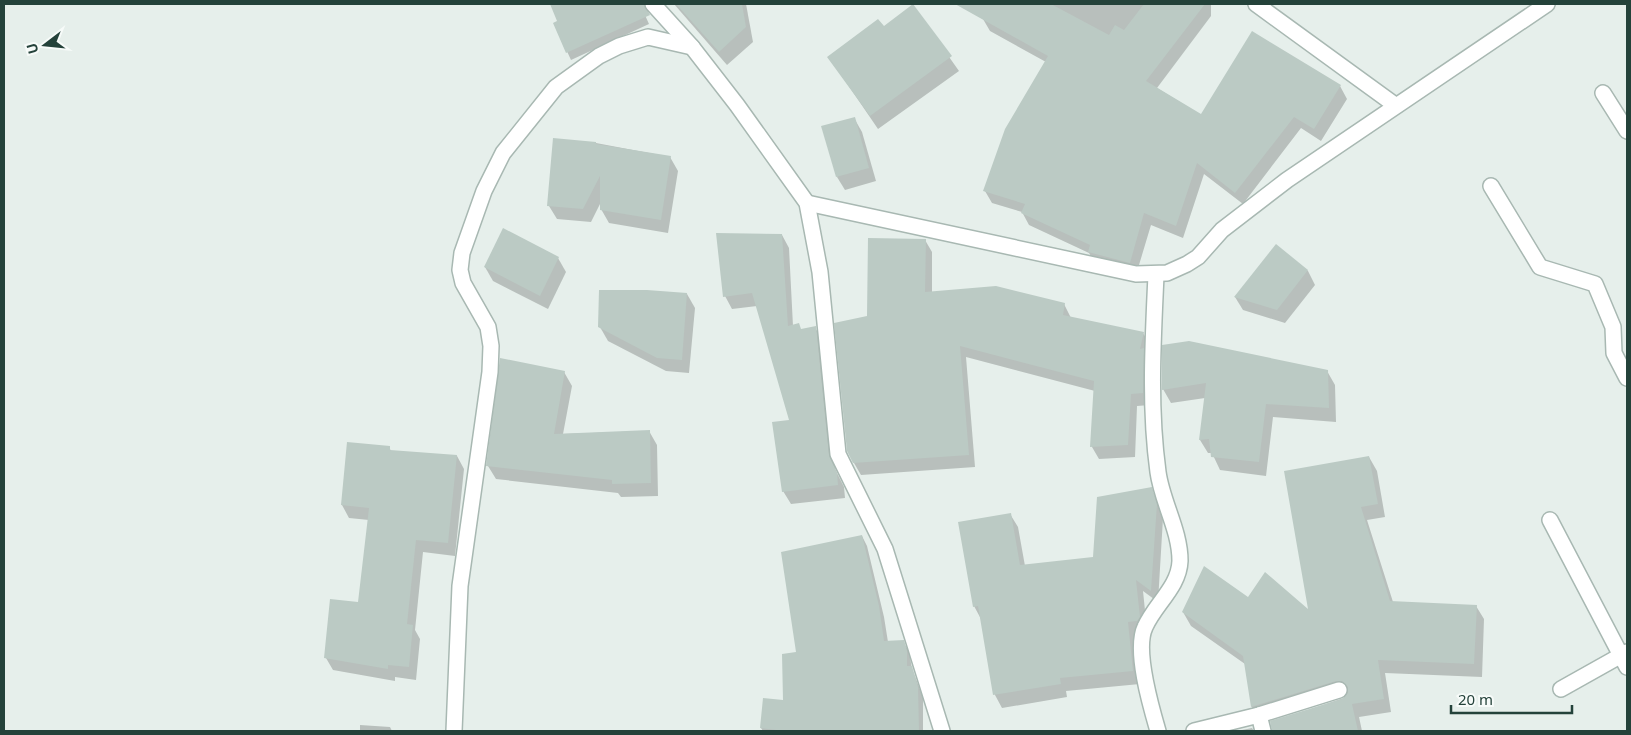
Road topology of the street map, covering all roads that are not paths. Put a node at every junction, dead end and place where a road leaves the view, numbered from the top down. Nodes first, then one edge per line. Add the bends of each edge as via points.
1 (653, 4) edge
2 (1256, 4) edge
3 (1547, 4) edge
4 (692, 47) junction
5 (1603, 93) dead end
6 (1395, 105) junction
7 (1627, 131) edge
8 (1491, 186) dead end
9 (807, 203) junction
10 (1156, 275) junction
11 (1627, 378) edge
12 (1550, 520) dead end
13 (1625, 658) edge
14 (1560, 689) dead end
15 (1339, 690) dead end
16 (1259, 715) junction
17 (454, 731) edge
18 (942, 731) edge
19 (1158, 731) edge
20 (1194, 731) edge
21 (1263, 731) edge

1 - 4 street
2 - 6 street
3 - 6 street
4 - 9 street
4 - 17 street via 648,38 619,46 599,56 556,87 504,153 484,191 462,253 462,283 488,327 491,346 460,586
5 - 7 street
6 - 10 street via 1222,230 1198,257 1176,270
8 - 11 street via 1540,267 1595,284 1613,327 1614,353
9 - 10 street via 1126,272
9 - 18 street via 820,272 838,454 885,549
10 - 19 street via 1151,403 1158,474 1180,558 1179,574 1144,628 1145,680
12 - 13 street
13 - 14 street
15 - 16 street
16 - 20 street
16 - 21 street

